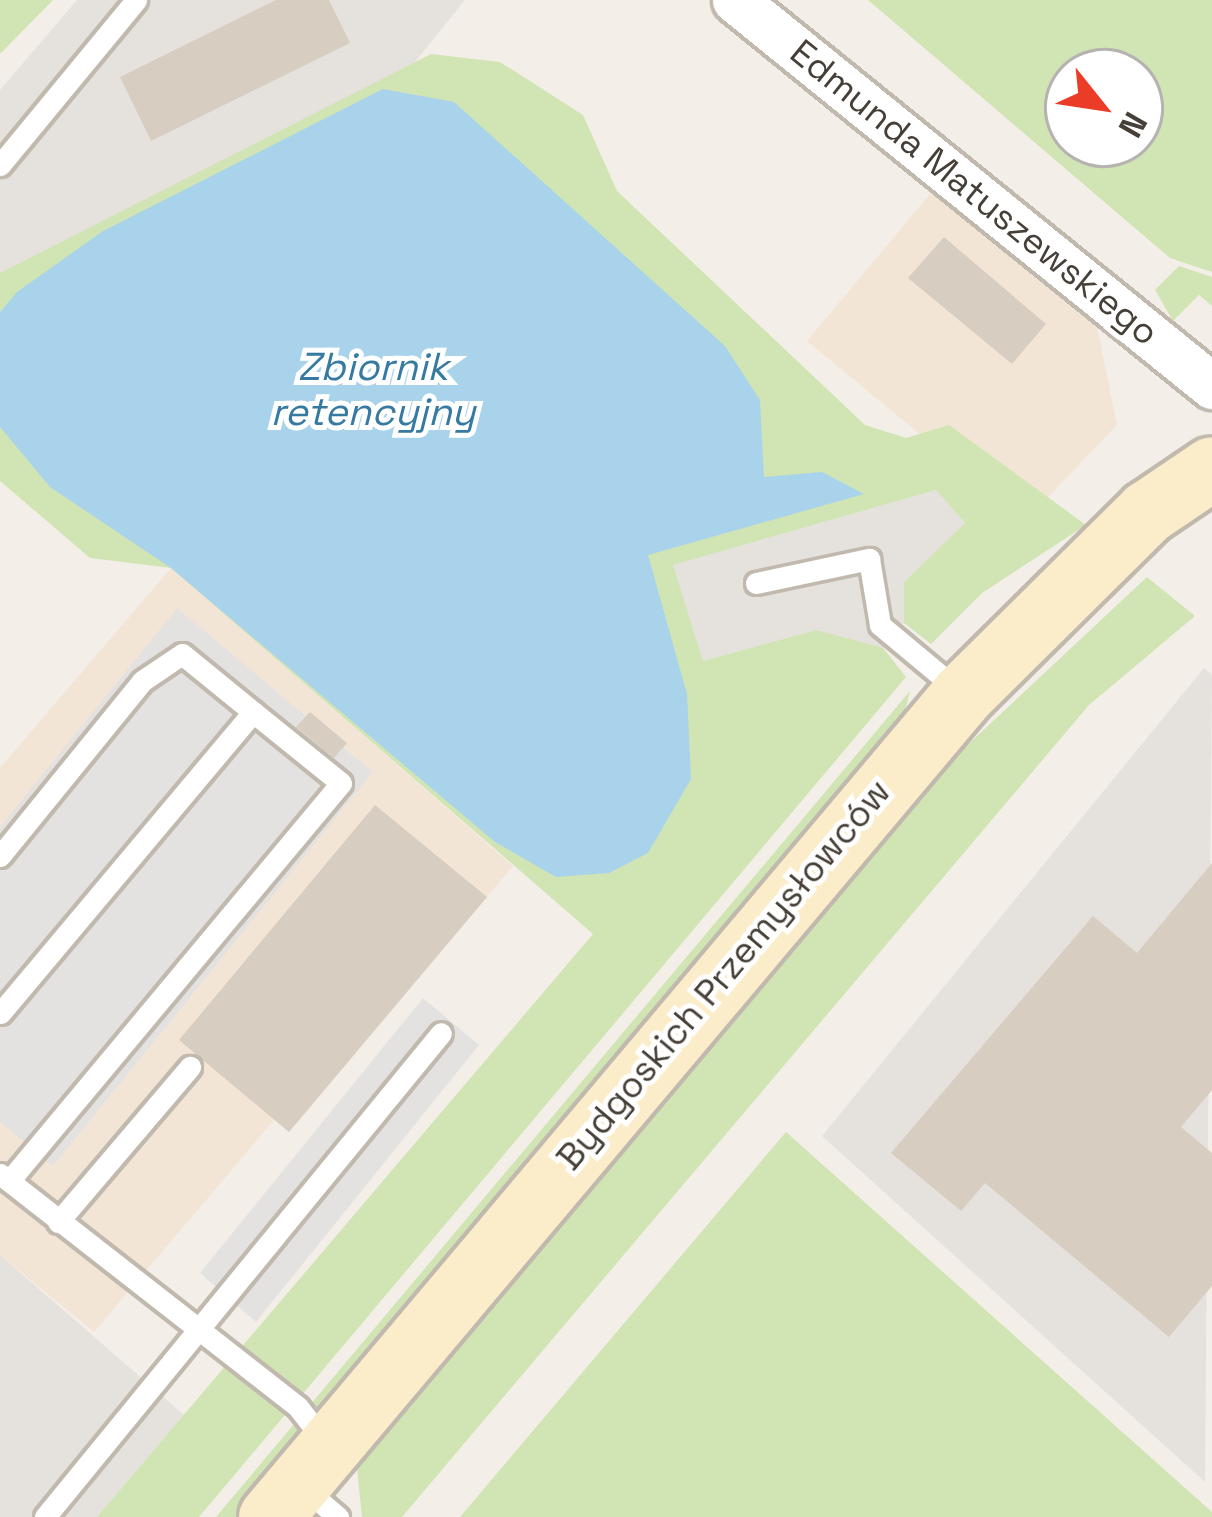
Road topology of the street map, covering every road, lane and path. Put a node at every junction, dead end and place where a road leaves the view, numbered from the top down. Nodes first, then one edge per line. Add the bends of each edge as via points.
1 (136, 0) edge
2 (735, 0) edge
3 (0, 164) edge
4 (1212, 386) edge
5 (1212, 468) edge
6 (756, 583) dead end
7 (963, 694) junction
8 (253, 712) junction
9 (0, 856) edge
10 (0, 1013) edge
11 (441, 1034) dead end
12 (190, 1067) dead end
13 (5, 1178) edge
14 (58, 1222) junction
15 (200, 1332) junction
16 (309, 1491) edge
17 (45, 1517) edge

1 - 3 lane
2 - 4 street, Edmunda Matuszewskiego
5 - 7 street, Bydgoskich Przemysłowców via 1120,538
6 - 7 lane via 868,559 880,626
7 - 16 street, Bydgoskich Przemysłowców
8 - 9 lane via 182,654 142,681
8 - 10 lane
8 - 13 lane via 341,783
11 - 15 lane
12 - 14 lane
13 - 14 lane
14 - 15 lane
15 - 16 lane via 298,1407
15 - 17 lane

